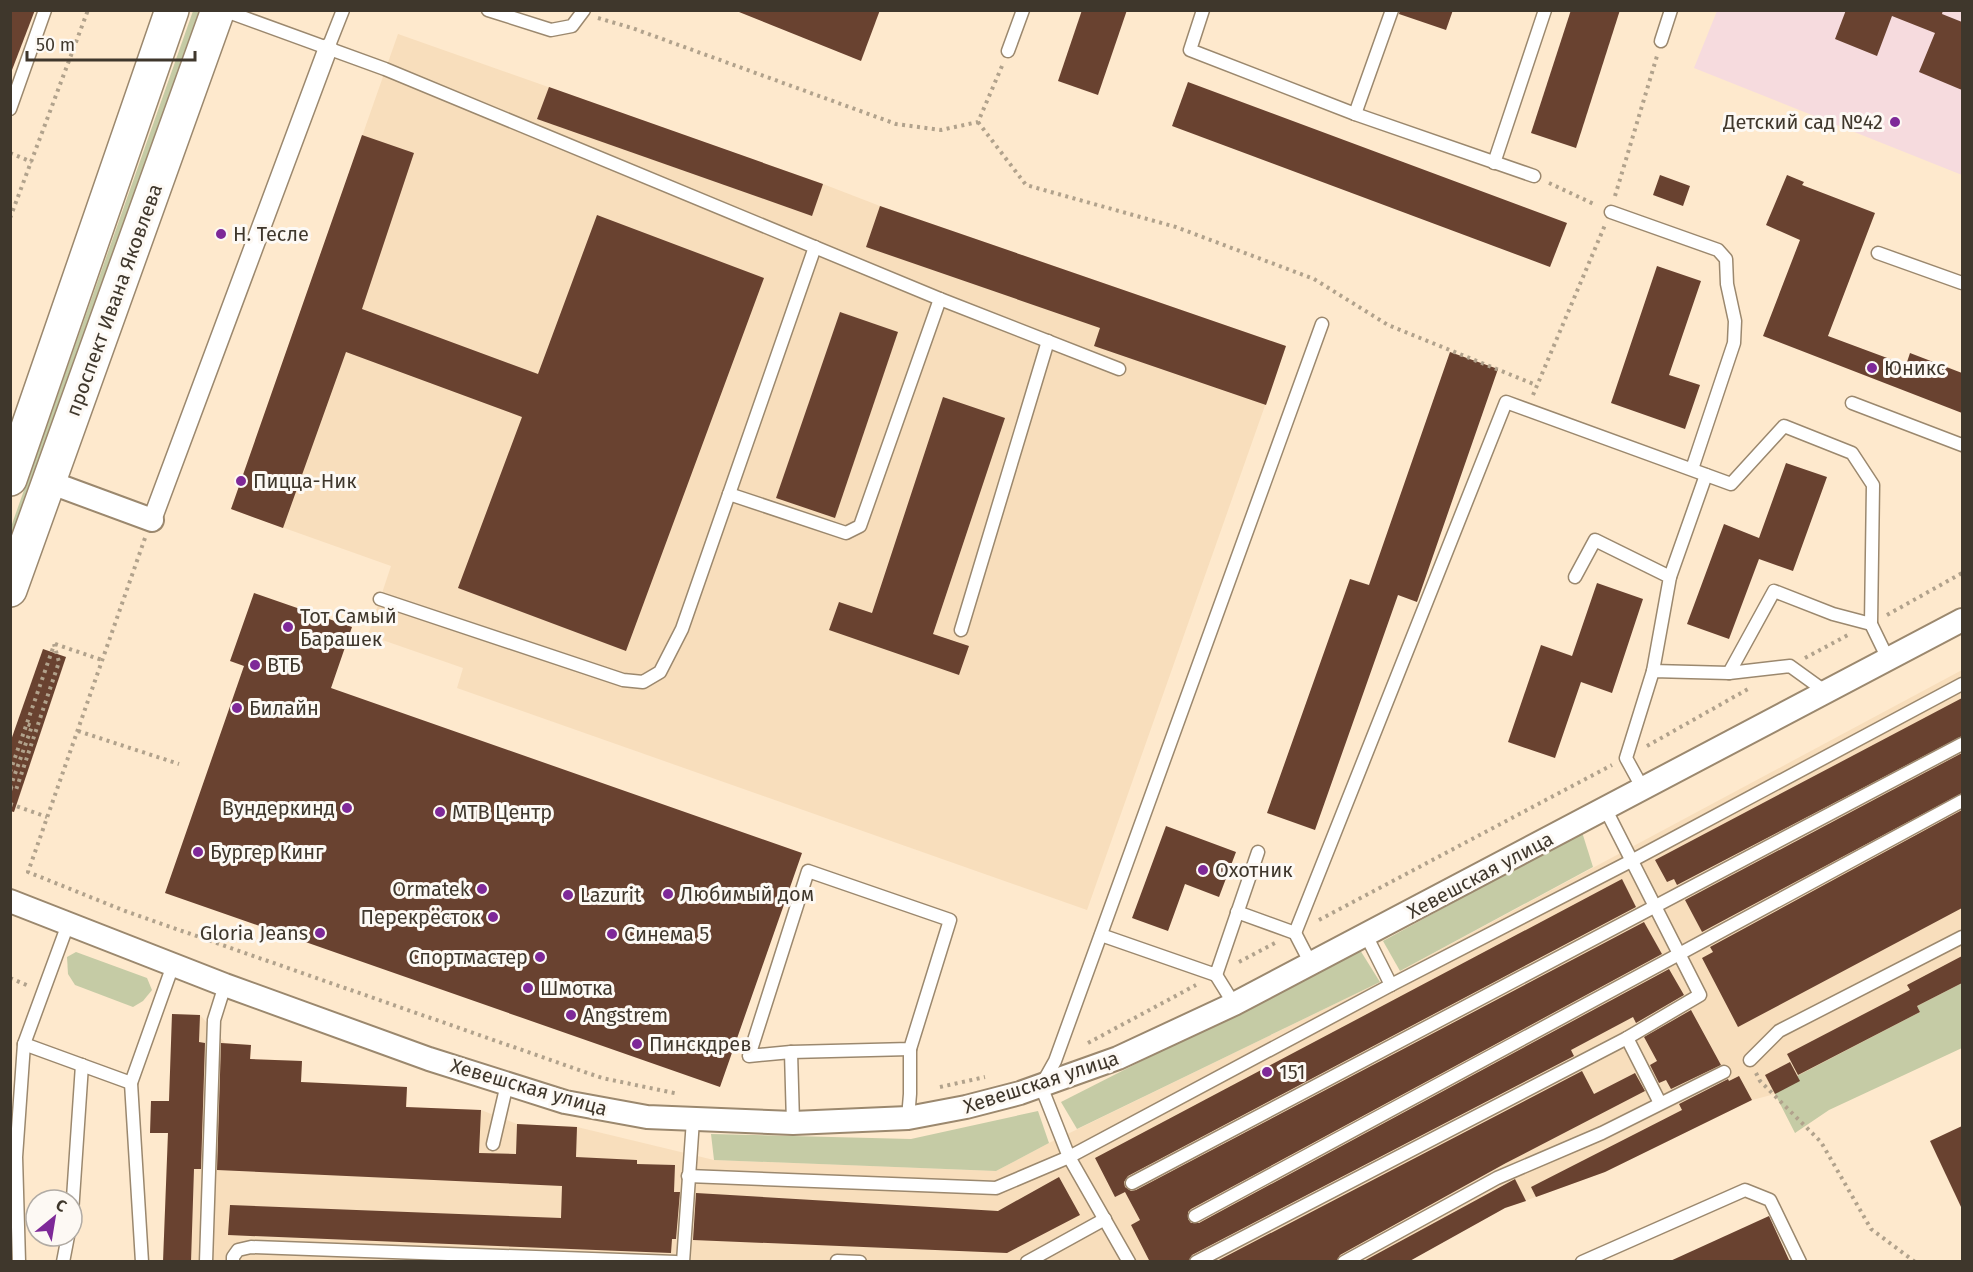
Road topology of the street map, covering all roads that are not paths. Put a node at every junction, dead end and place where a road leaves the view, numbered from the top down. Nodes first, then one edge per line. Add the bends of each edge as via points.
1 (45, 10) edge
2 (172, 10) edge
3 (218, 10) edge
4 (223, 10) edge
5 (343, 10) edge
6 (488, 10) edge
7 (1023, 10) edge
8 (1203, 10) edge
9 (1392, 10) edge
10 (1545, 10) edge
11 (1671, 10) edge
12 (583, 12) edge
13 (1661, 41) dead end
14 (328, 48) junction
15 (1008, 51) road end
16 (10, 109) edge
17 (1355, 114) junction
18 (1494, 163) junction
19 (1534, 176) road end
20 (1611, 212) road end
21 (815, 247) junction
22 (1878, 253) dead end
23 (1962, 283) edge
24 (940, 299) junction
25 (1322, 324) dead end
26 (1048, 342) junction
27 (1119, 369) dead end
28 (1852, 403) dead end
29 (1962, 445) edge
30 (1692, 469) junction
31 (1706, 475) junction
32 (10, 479) edge
33 (49, 482) junction
34 (729, 495) junction
35 (152, 519) joint
36 (1575, 577) dead end
37 (1670, 577) junction
38 (10, 590) edge
39 (380, 599) dead end
40 (1962, 621) edge
41 (1871, 624) junction
42 (961, 630) dead end
43 (1888, 659) junction
44 (1653, 671) junction
45 (1729, 673) junction
46 (1962, 684) edge
47 (1826, 692) junction
48 (1962, 744) edge
49 (1643, 789) junction
50 (1962, 801) edge
51 (1605, 808) junction
52 (1258, 852) dead end
53 (1633, 860) junction
54 (12, 903) edge
55 (1655, 905) junction
56 (1237, 912) junction
57 (68, 924) junction
58 (1294, 933) junction
59 (1101, 935) junction
60 (1366, 935) junction
61 (1962, 937) edge
62 (1680, 953) junction
63 (1311, 964) junction
64 (173, 965) junction
65 (1216, 975) junction
66 (225, 985) junction
67 (1391, 985) junction
68 (1234, 1004) junction
69 (1627, 1038) junction
70 (24, 1044) junction
71 (910, 1048) junction
72 (791, 1052) junction
73 (1750, 1059) road end
74 (82, 1065) junction
75 (1724, 1071) dead end
76 (131, 1083) junction
77 (507, 1084) junction
78 (1041, 1086) junction
79 (1660, 1103) junction
80 (908, 1118) junction
81 (693, 1120) junction
82 (793, 1123) junction
83 (493, 1144) dead end
84 (1069, 1157) junction
85 (688, 1176) junction
86 (1132, 1183) dead end
87 (74, 1188) edge
88 (1195, 1216) dead end
89 (1105, 1219) junction
90 (837, 1261) edge
91 (19, 1262) edge
92 (142, 1262) edge
93 (206, 1262) edge
94 (233, 1262) edge
95 (676, 1262) edge
96 (683, 1262) edge
97 (860, 1262) edge
98 (1027, 1262) edge
99 (1129, 1262) edge
100 (1196, 1262) edge
101 (1344, 1262) edge
102 (1582, 1262) edge
103 (1800, 1262) edge

1 - 16 lane
2 - 32 main road, проспект Ивана Яковлева
3 - 33 main road, проспект Ивана Яковлева
4 - 14 lane
5 - 14 lane
6 - 12 lane via 551,30 572,26
7 - 15 lane
8 - 17 lane via 1190,50
9 - 17 lane
10 - 18 lane
11 - 13 lane
14 - 21 lane
14 - 35 street
17 - 18 lane
18 - 19 lane
20 - 30 lane via 1718,250 1726,260 1735,321 1734,343
21 - 24 lane
21 - 34 lane
22 - 23 lane
24 - 26 lane
24 - 34 lane via 860,526 846,533
25 - 59 lane
26 - 27 lane
26 - 42 lane
28 - 29 lane
30 - 31 lane
30 - 58 lane via 1506,402
31 - 37 lane
31 - 41 lane via 1731,484 1784,426 1852,453 1873,485
33 - 35 street
33 - 38 main road, проспект Ивана Яковлева
34 - 39 lane via 682,629 660,672 643,682 623,680
36 - 37 lane via 1595,540
37 - 44 lane
40 - 43 street, Хевешская улица
41 - 43 lane
41 - 45 lane via 1774,591
43 - 47 street, Хевешская улица
44 - 45 lane
44 - 49 lane via 1626,758
45 - 47 lane via 1790,666
46 - 53 lane
47 - 49 street, Хевешская улица
48 - 55 lane
49 - 51 street, Хевешская улица
50 - 62 lane
51 - 53 lane
51 - 60 street, Хевешская улица
52 - 56 lane
53 - 55 lane
53 - 67 lane
54 - 57 street, Хевешская улица
55 - 62 lane
55 - 86 lane
56 - 58 lane
56 - 65 lane
57 - 64 street, Хевешская улица
57 - 70 lane
58 - 63 lane
59 - 65 lane
59 - 78 lane via 1055,1061
60 - 63 street, Хевешская улица
60 - 67 lane
61 - 73 lane via 1779,1032
62 - 69 lane via 1700,994
62 - 88 lane
63 - 68 street, Хевешская улица
64 - 66 street, Хевешская улица
64 - 76 lane
65 - 68 lane
66 - 77 street, Хевешская улица
66 - 93 lane via 214,1020
67 - 84 lane
68 - 78 street, Хевешская улица via 1118,1058
69 - 79 lane
69 - 100 lane
70 - 74 lane
70 - 91 lane via 16,1157
71 - 72 lane
71 - 72 lane via 950,920 808,871 748,1056
71 - 80 lane
72 - 82 lane
74 - 76 lane
74 - 87 lane
75 - 79 lane
76 - 92 lane
77 - 81 street, Хевешская улица via 586,1107
77 - 83 lane
78 - 80 street, Хевешская улица
78 - 84 lane
79 - 101 lane via 1602,1133 1497,1178
80 - 82 street, Хевешская улица
81 - 82 street, Хевешская улица
81 - 85 lane
84 - 85 lane via 996,1188
84 - 89 lane
85 - 96 lane
89 - 98 lane
89 - 99 lane
90 - 97 lane
94 - 95 lane via 238,1250 251,1247
102 - 103 lane via 1746,1190 1770,1200

